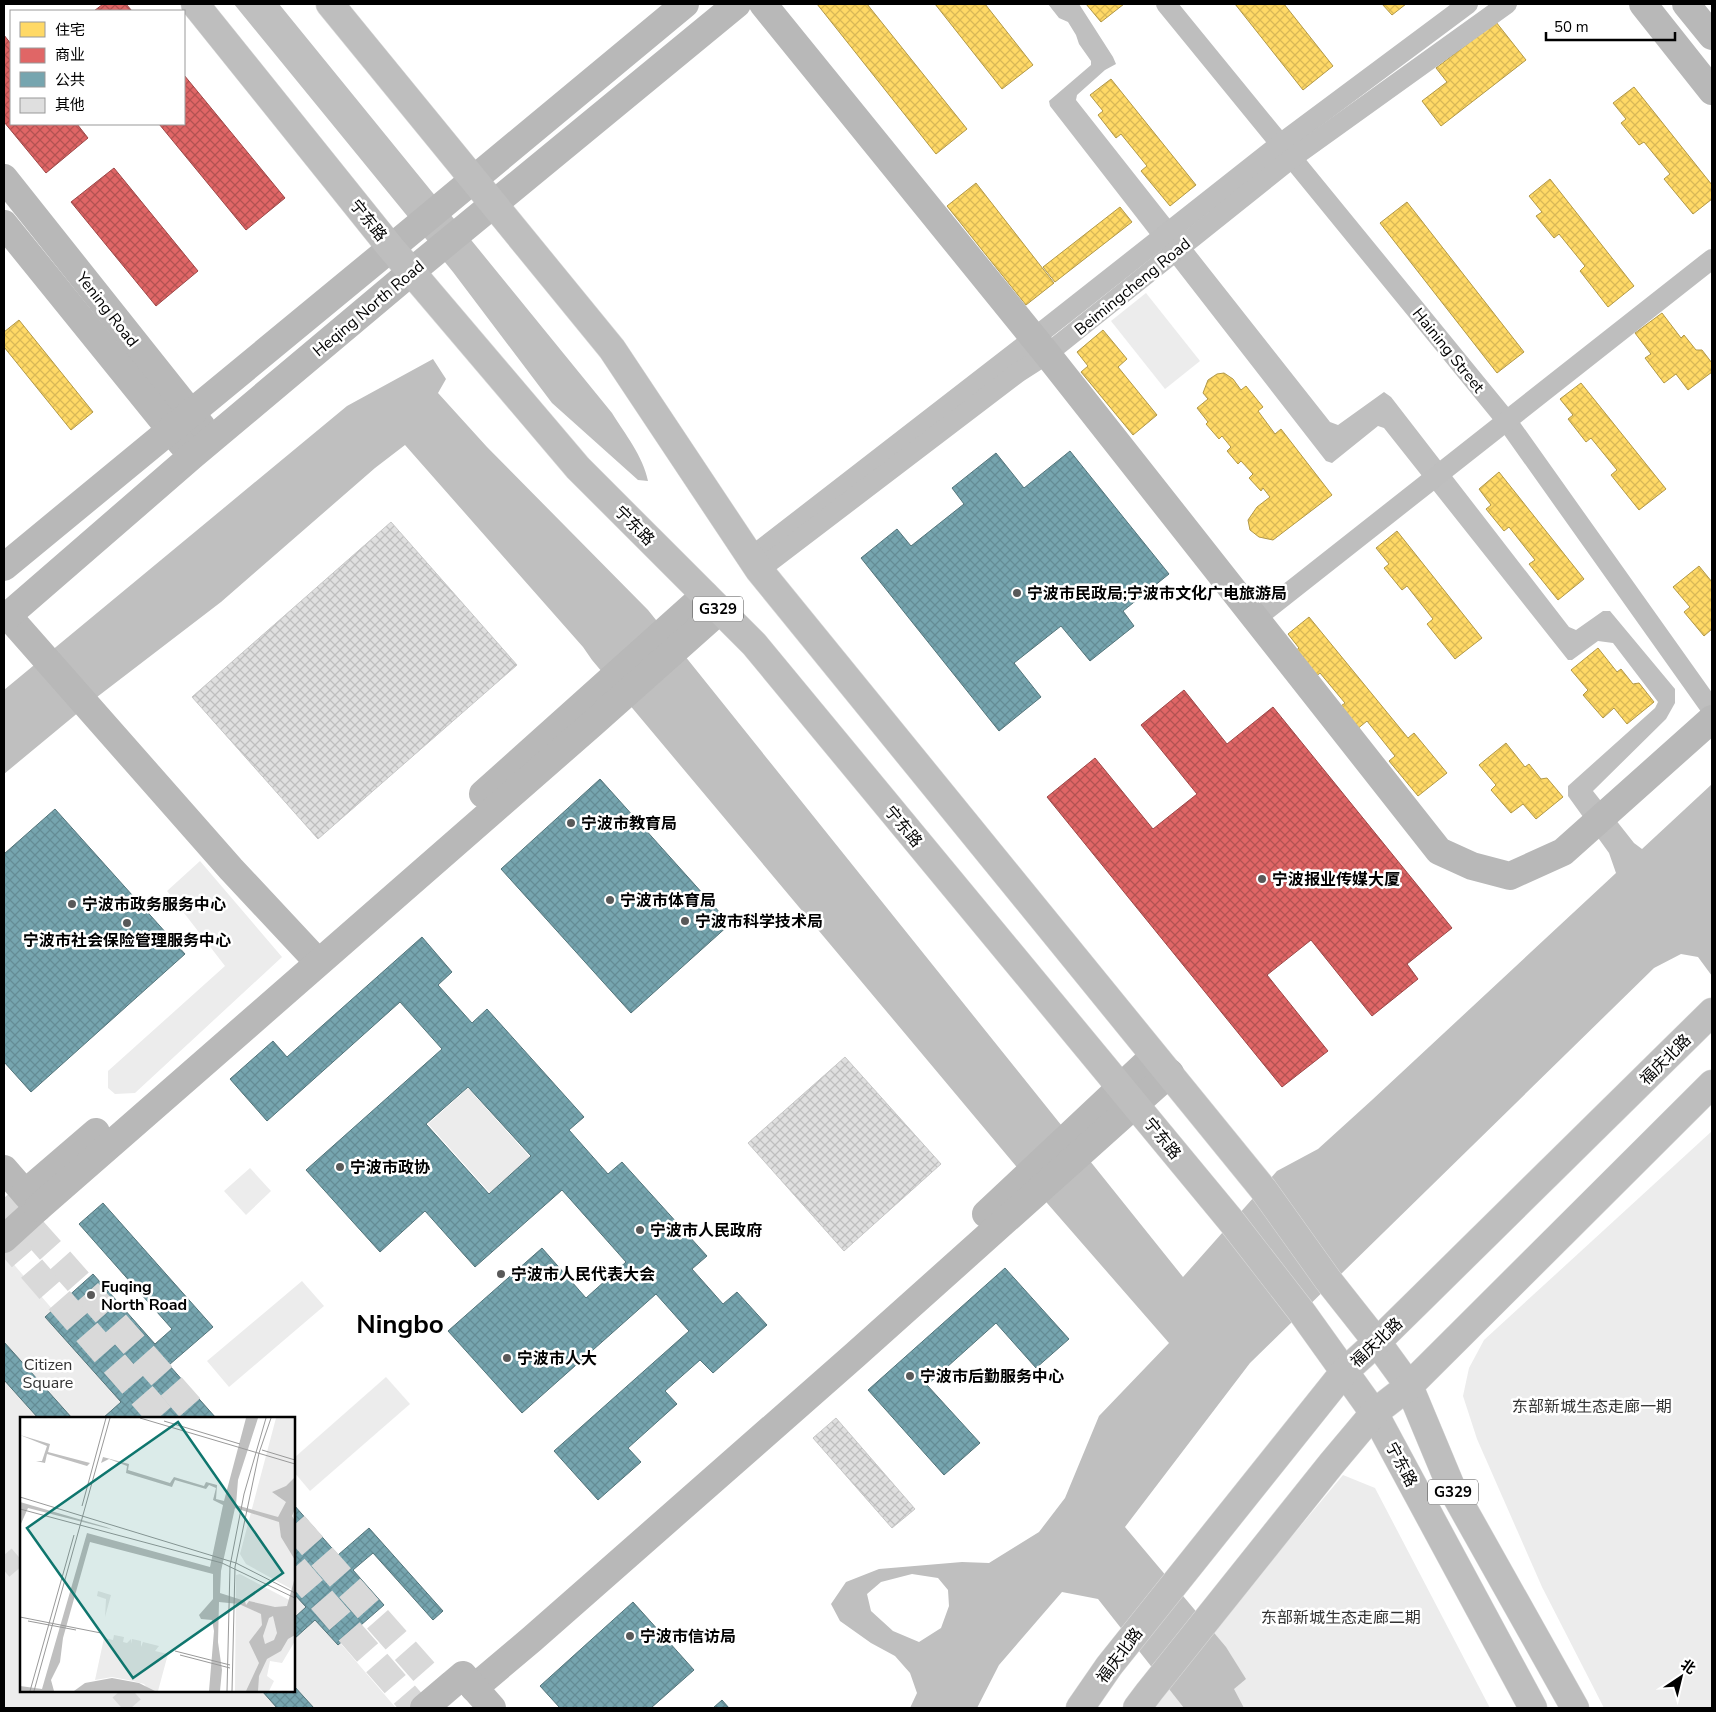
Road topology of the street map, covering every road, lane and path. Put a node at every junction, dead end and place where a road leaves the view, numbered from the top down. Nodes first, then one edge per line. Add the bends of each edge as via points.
1 (195, 4) edge
2 (330, 4) edge
3 (684, 4) edge
4 (737, 4) edge
5 (763, 4) edge
6 (1166, 4) edge
7 (1468, 4) edge
8 (1507, 4) edge
9 (1643, 4) edge
10 (1686, 4) edge
11 (1712, 36) edge
12 (1712, 91) edge
13 (1286, 151) junction
14 (4, 178) edge
15 (473, 180) junction
16 (493, 204) junction
17 (4, 224) edge
18 (391, 248) junction
19 (1712, 259) edge
20 (411, 272) junction
21 (1040, 346) junction
22 (1506, 420) junction
23 (181, 421) junction
24 (202, 448) junction
25 (754, 564) junction
26 (4, 567) edge
27 (713, 603) junction
28 (1255, 619) junction
29 (5, 622) edge
30 (1712, 710) edge
31 (1712, 719) edge
32 (308, 961) junction
33 (1712, 1012) edge
34 (1162, 1065) junction
35 (1712, 1084) edge
36 (1128, 1096) junction
37 (4, 1169) edge
38 (31, 1200) junction
39 (4, 1239) edge
40 (1377, 1342) junction
41 (1344, 1372) junction
42 (1409, 1386) junction
43 (1374, 1413) junction
44 (468, 1681) junction
45 (424, 1708) edge
46 (492, 1708) edge
47 (1080, 1708) edge
48 (1138, 1708) edge
49 (1532, 1708) edge
50 (1575, 1708) edge

1 - 18 main road, 宁东路 / G329
2 - 15 main road, G329
3 - 15 street, Heqing North Road
4 - 16 street, Heqing North Road
5 - 21 street
6 - 13 street, Haining Street
7 - 13 street, Beimingcheng Road
8 - 13 street, Beimingcheng Road
9 - 12 street
10 - 11 street
13 - 21 street, Beimingcheng Road
13 - 22 street, Haining Street
14 - 23 street, Yening Road
15 - 16 main road, G329
15 - 18 street, Heqing North Road
16 - 20 street, Heqing North Road
16 - 25 main road, G329 via 612,349
17 - 23 street, Yening Road
18 - 20 main road, 宁东路 / G329
18 - 23 street, Heqing North Road
19 - 22 street
20 - 24 street, Heqing North Road
20 - 27 main road, 宁东路 / G329 via 578,468
21 - 25 street, Beimingcheng Road via 1019,372
21 - 28 street
22 - 28 street
22 - 30 street, Haining Street
23 - 24 street, Yening Road
23 - 26 street, Heqing North Road
24 - 29 street, Heqing North Road
25 - 34 main road, G329
27 - 32 street
27 - 36 main road, 宁东路 / G329 via 754,644
28 - 31 street via 1439,851 1472,866 1510,876 1562,852
29 - 32 street via 231,869
32 - 38 street
33 - 40 main road, 福庆北路
34 - 36 street
34 - 40 main road, G329 via 1263,1189
35 - 42 main road
36 - 41 main road, 宁东路 / G329 via 1232,1222
36 - 44 street via 521,1627
37 - 38 street
38 - 39 street
40 - 41 main road, 福庆北路
40 - 42 main road, G329
41 - 43 main road, 宁东路 / G329
41 - 47 main road, 福庆北路 via 1109,1666
42 - 43 main road
42 - 50 main road, G329 via 1452,1489
43 - 48 main road
43 - 49 main road, 宁东路 / G329
44 - 45 street
44 - 46 street

